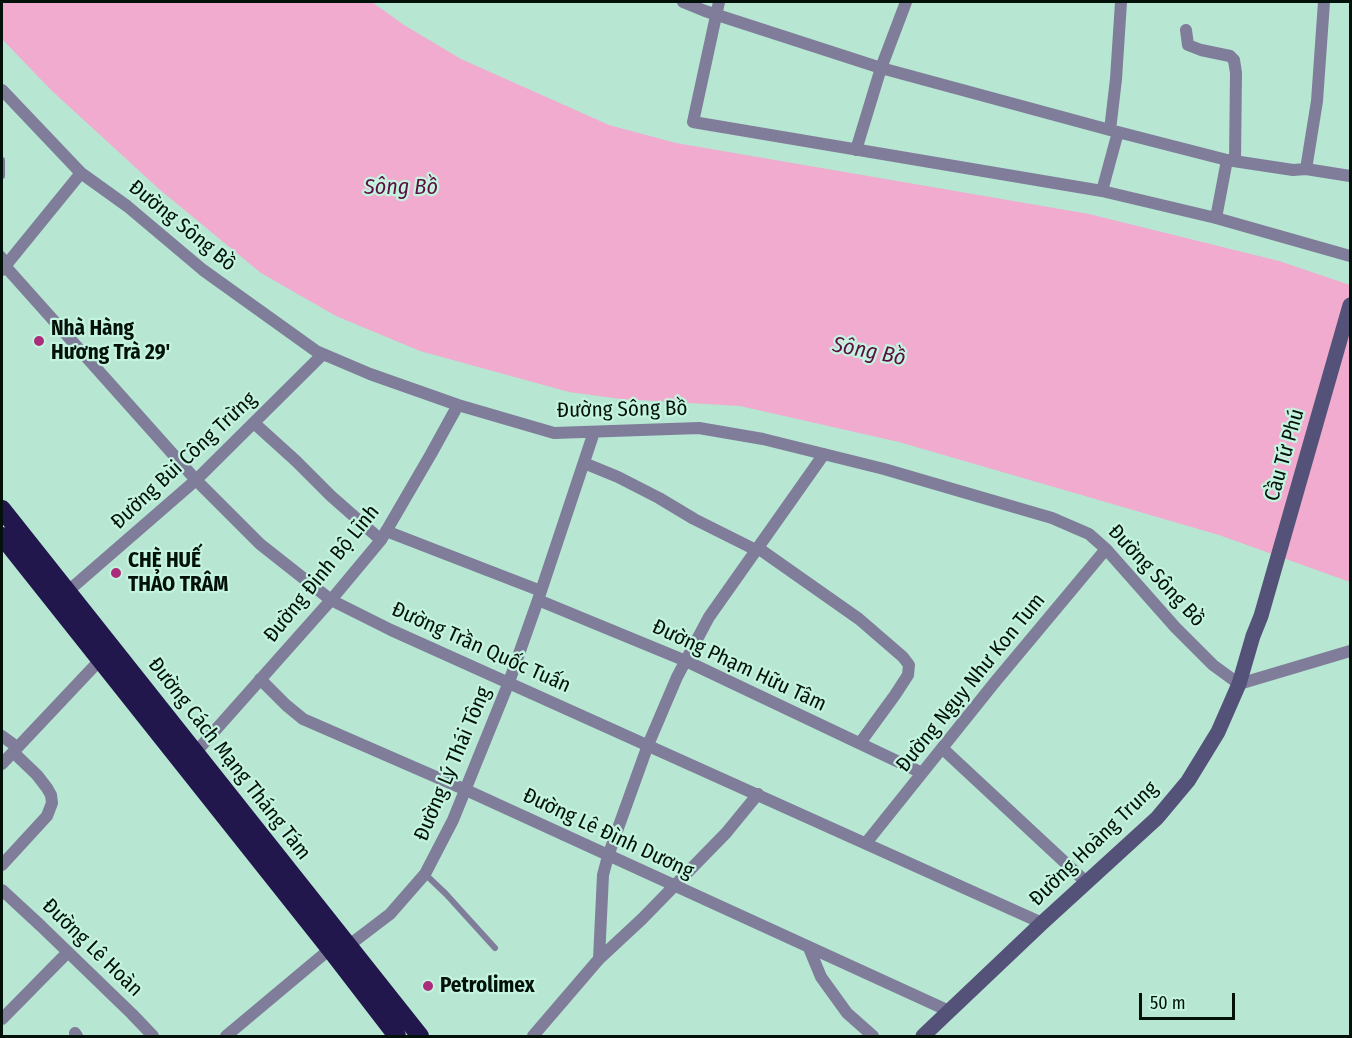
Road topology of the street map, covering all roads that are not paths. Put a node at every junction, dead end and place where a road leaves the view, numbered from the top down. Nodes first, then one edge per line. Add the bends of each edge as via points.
1 (683, 2) edge
2 (906, 2) edge
3 (1121, 2) edge
4 (1324, 2) edge
5 (717, 8) edge
6 (1186, 30) dead end
7 (881, 68) junction
8 (2, 90) edge
9 (1114, 131) junction
10 (856, 150) junction
11 (2, 160) edge
12 (1231, 160) junction
13 (1306, 169) junction
14 (81, 173) junction
15 (2, 176) edge
16 (1350, 176) edge
17 (1102, 190) junction
18 (1216, 219) junction
19 (1350, 256) edge
20 (4, 263) edge
21 (1350, 305) edge
22 (323, 354) junction
23 (458, 405) junction
24 (254, 423) junction
25 (594, 432) junction
26 (824, 454) junction
27 (584, 463) junction
28 (196, 480) junction
29 (2, 509) edge
30 (383, 535) junction
31 (2, 536) edge
32 (757, 549) junction
33 (1107, 549) junction
34 (67, 592) junction
35 (540, 595) junction
36 (331, 600) junction
37 (1261, 616) joint
38 (1350, 651) edge
39 (100, 660) junction
40 (686, 661) junction
41 (261, 679) junction
42 (509, 682) junction
43 (1239, 684) junction
44 (2, 736) edge
45 (860, 743) junction
46 (648, 745) junction
47 (942, 748) junction
48 (15, 750) junction
49 (195, 753) junction
50 (2, 764) edge
51 (922, 773) junction
52 (466, 790) junction
53 (759, 794) junction
54 (866, 843) junction
55 (608, 856) junction
56 (2, 865) edge
57 (425, 874) junction
58 (1086, 882) junction
59 (674, 886) junction
60 (2, 890) edge
61 (1041, 923) junction
62 (348, 946) junction
63 (495, 948) dead end
64 (809, 948) junction
65 (330, 949) junction
66 (68, 952) junction
67 (599, 959) junction
68 (949, 1011) junction
69 (2, 1019) edge
70 (153, 1036) edge
71 (226, 1036) edge
72 (397, 1036) edge
73 (420, 1036) edge
74 (533, 1036) edge
75 (873, 1036) edge
76 (923, 1036) edge

1 - 5 street via 705,12
2 - 7 street
3 - 9 street
4 - 13 street via 1317,102
5 - 7 street
5 - 10 street via 693,122
6 - 12 street via 1188,45 1234,60
7 - 9 street
7 - 10 street
8 - 14 street, Đường Sông Bồ
9 - 12 street
9 - 17 street
10 - 17 street
11 - 15 lane
12 - 13 street
12 - 18 street
13 - 16 street
14 - 20 street
14 - 22 street, Đường Sông Bồ via 203,270
17 - 18 street
18 - 19 street
20 - 28 street, Đường Trần Quốc Tuấn
21 - 37 main road, Cầu Tứ Phú
22 - 23 street, Đường Sông Bồ
22 - 24 street, Đường Bùi Công Trừng
23 - 25 street, Đường Sông Bồ via 554,433
23 - 30 street, Đường Đinh Bộ Lĩnh
24 - 28 street, Đường Bùi Công Trừng
24 - 30 street via 338,502
25 - 26 street, Đường Sông Bồ via 699,428
25 - 27 street, Đường Lý Thái Tông
26 - 32 street
26 - 33 street, Đường Sông Bồ via 1052,518 1089,534
27 - 32 street
27 - 35 street, Đường Lý Thái Tông
28 - 34 street, Đường Bùi Công Trừng
28 - 36 street, Đường Trần Quốc Tuấn via 260,544
29 - 34 highway, Đường Cách Mạng Tháng Tám
30 - 35 street, Đường Phạm Hữu Tâm
30 - 36 street, Đường Đinh Bộ Lĩnh
31 - 39 highway, Đường Cách Mạng Tháng Tám
32 - 40 street via 709,617
32 - 45 street via 859,619 909,664 908,675 895,696
33 - 43 street, Đường Sông Bồ via 1175,627 1213,665
33 - 47 street, Đường Ngụy Như Kon Tum
34 - 49 highway, Đường Cách Mạng Tháng Tám
35 - 40 street, Đường Phạm Hữu Tâm
35 - 42 street, Đường Lý Thái Tông
36 - 41 street, Đường Đinh Bộ Lĩnh
36 - 42 street, Đường Trần Quốc Tuấn
37 - 43 main road, Đường Hoàng Trung
38 - 43 street
39 - 48 street
39 - 65 highway, Đường Cách Mạng Tháng Tám
40 - 45 street, Đường Phạm Hữu Tâm
40 - 46 street
41 - 49 street, Đường Đinh Bộ Lĩnh
41 - 52 street, Đường Lê Đình Dương via 303,719
42 - 46 street, Đường Trần Quốc Tuấn
42 - 52 street, Đường Lý Thái Tông
43 - 58 main road, Đường Hoàng Trung via 1218,732 1188,781 1157,818
44 - 48 street
45 - 51 street, Đường Phạm Hữu Tâm
46 - 53 street, Đường Trần Quốc Tuấn
46 - 55 street
47 - 51 street, Đường Ngụy Như Kon Tum
47 - 58 street
48 - 50 street
48 - 56 street via 47,788 51,803 47,816
49 - 62 highway, Đường Cách Mạng Tháng Tám
51 - 54 street, Đường Ngụy Như Kon Tum
52 - 55 street, Đường Lê Đình Dương
52 - 57 street, Đường Lý Thái Tông
53 - 54 street, Đường Trần Quốc Tuấn
53 - 59 street
54 - 61 street, Đường Trần Quốc Tuấn
55 - 59 street, Đường Lê Đình Dương
55 - 67 street via 603,875
57 - 62 street, Đường Lý Thái Tông via 390,914
57 - 63 lane
58 - 61 main road, Đường Hoàng Trung
59 - 64 street, Đường Lê Đình Dương
59 - 67 street
60 - 66 street, Đường Lê Hoàn
61 - 68 main road, Đường Hoàng Trung
62 - 73 highway, Đường Cách Mạng Tháng Tám
64 - 68 street, Đường Lê Đình Dương
64 - 75 street via 821,977 847,1013
65 - 71 street
65 - 72 highway, Đường Cách Mạng Tháng Tám
66 - 69 street
66 - 70 street, Đường Lê Hoàn
67 - 74 street
68 - 76 main road, Đường Hoàng Trung

